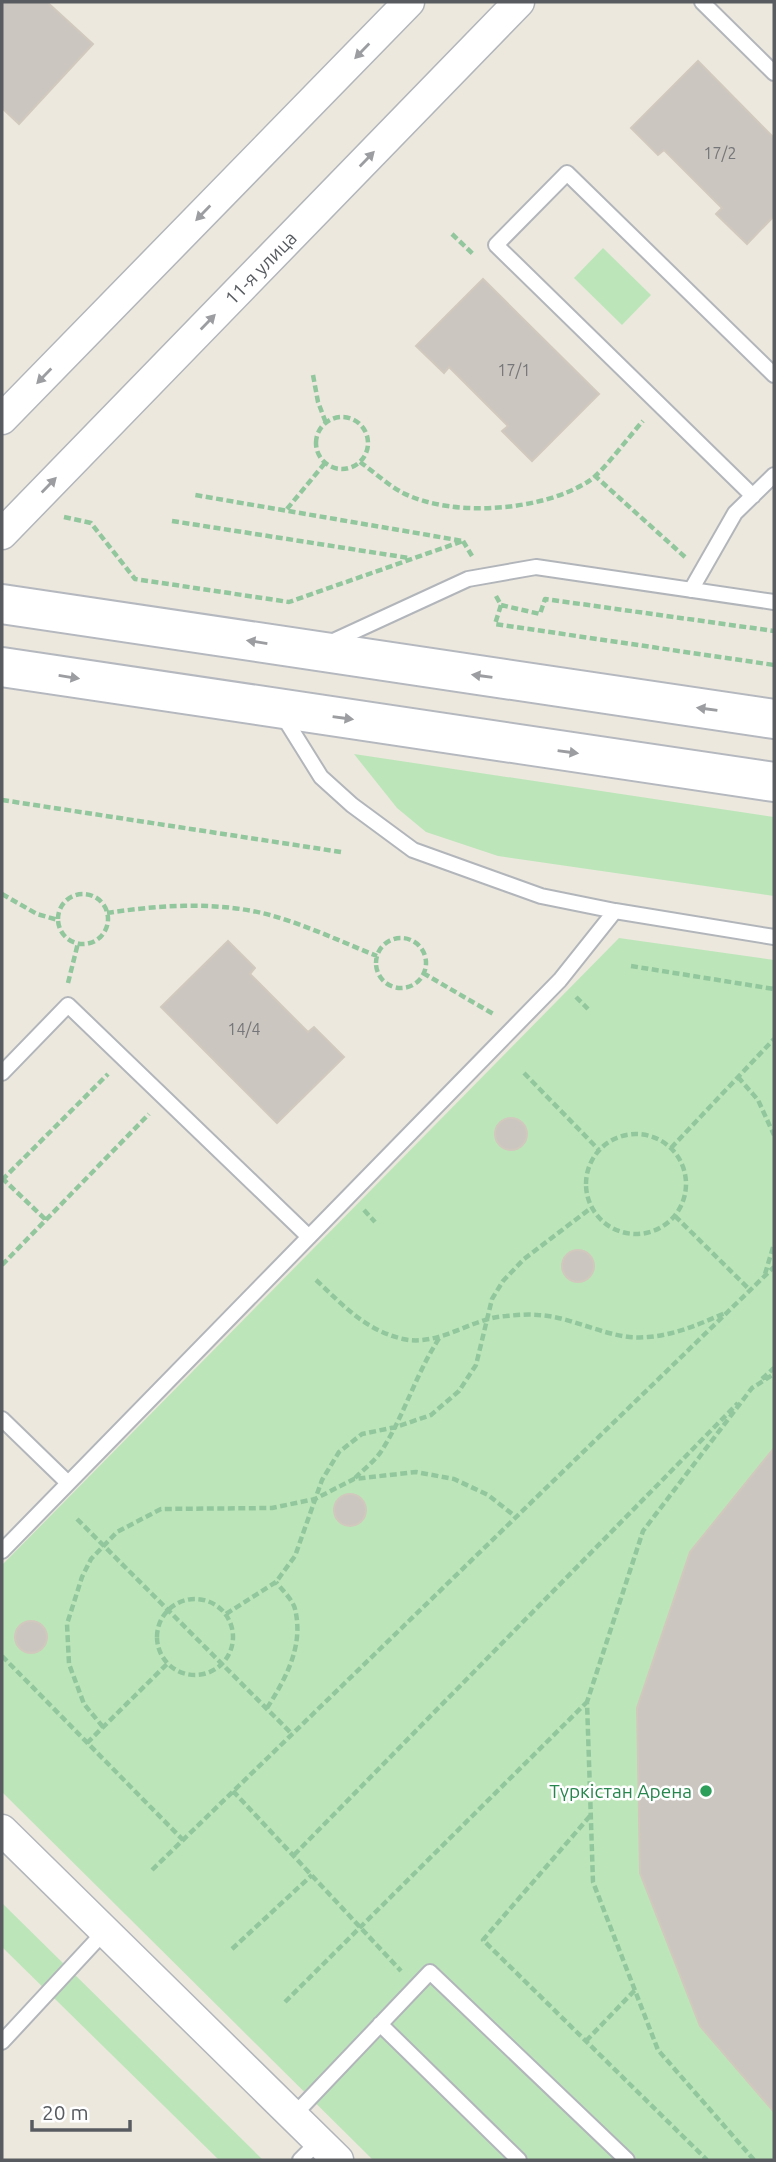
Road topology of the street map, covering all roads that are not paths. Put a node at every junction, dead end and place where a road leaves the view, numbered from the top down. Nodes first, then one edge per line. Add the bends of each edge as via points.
1 (410, 2) edge
2 (519, 2) edge
3 (702, 2) edge
4 (774, 73) edge
5 (774, 375) edge
6 (2, 419) edge
7 (774, 475) edge
8 (753, 496) junction
9 (2, 534) edge
10 (691, 590) junction
11 (774, 602) edge
12 (2, 604) edge
13 (312, 650) junction
14 (2, 667) edge
15 (278, 709) junction
16 (774, 719) edge
17 (774, 782) edge
18 (615, 911) junction
19 (774, 937) edge
20 (2, 1073) edge
21 (309, 1237) junction
22 (2, 1419) edge
23 (68, 1483) junction
24 (2, 1551) edge
25 (2, 1830) edge
26 (105, 1931) junction
27 (380, 2024) junction
28 (2, 2042) edge
29 (293, 2116) junction
30 (319, 2154) edge
31 (519, 2160) edge
32 (627, 2160) edge

1 -> 6 street
9 -> 2 street, 11-я улица
3 - 4 lane
5 - 8 lane via 567,173 496,245
7 - 8 lane
8 - 10 lane via 735,513
10 - 11 lane
10 - 13 lane via 536,567 468,579
13 -> 12 main road
16 -> 13 main road
14 -> 15 main road
15 -> 17 main road
15 - 18 lane via 321,777 414,850 541,896
18 - 19 lane
18 - 21 lane via 560,979
20 - 21 lane via 68,1005
21 - 23 lane
22 - 23 lane
23 - 24 lane
25 - 26 street
26 - 28 lane
26 - 29 street
27 - 29 lane
27 - 31 lane
27 - 32 lane via 430,1972
29 - 30 street

